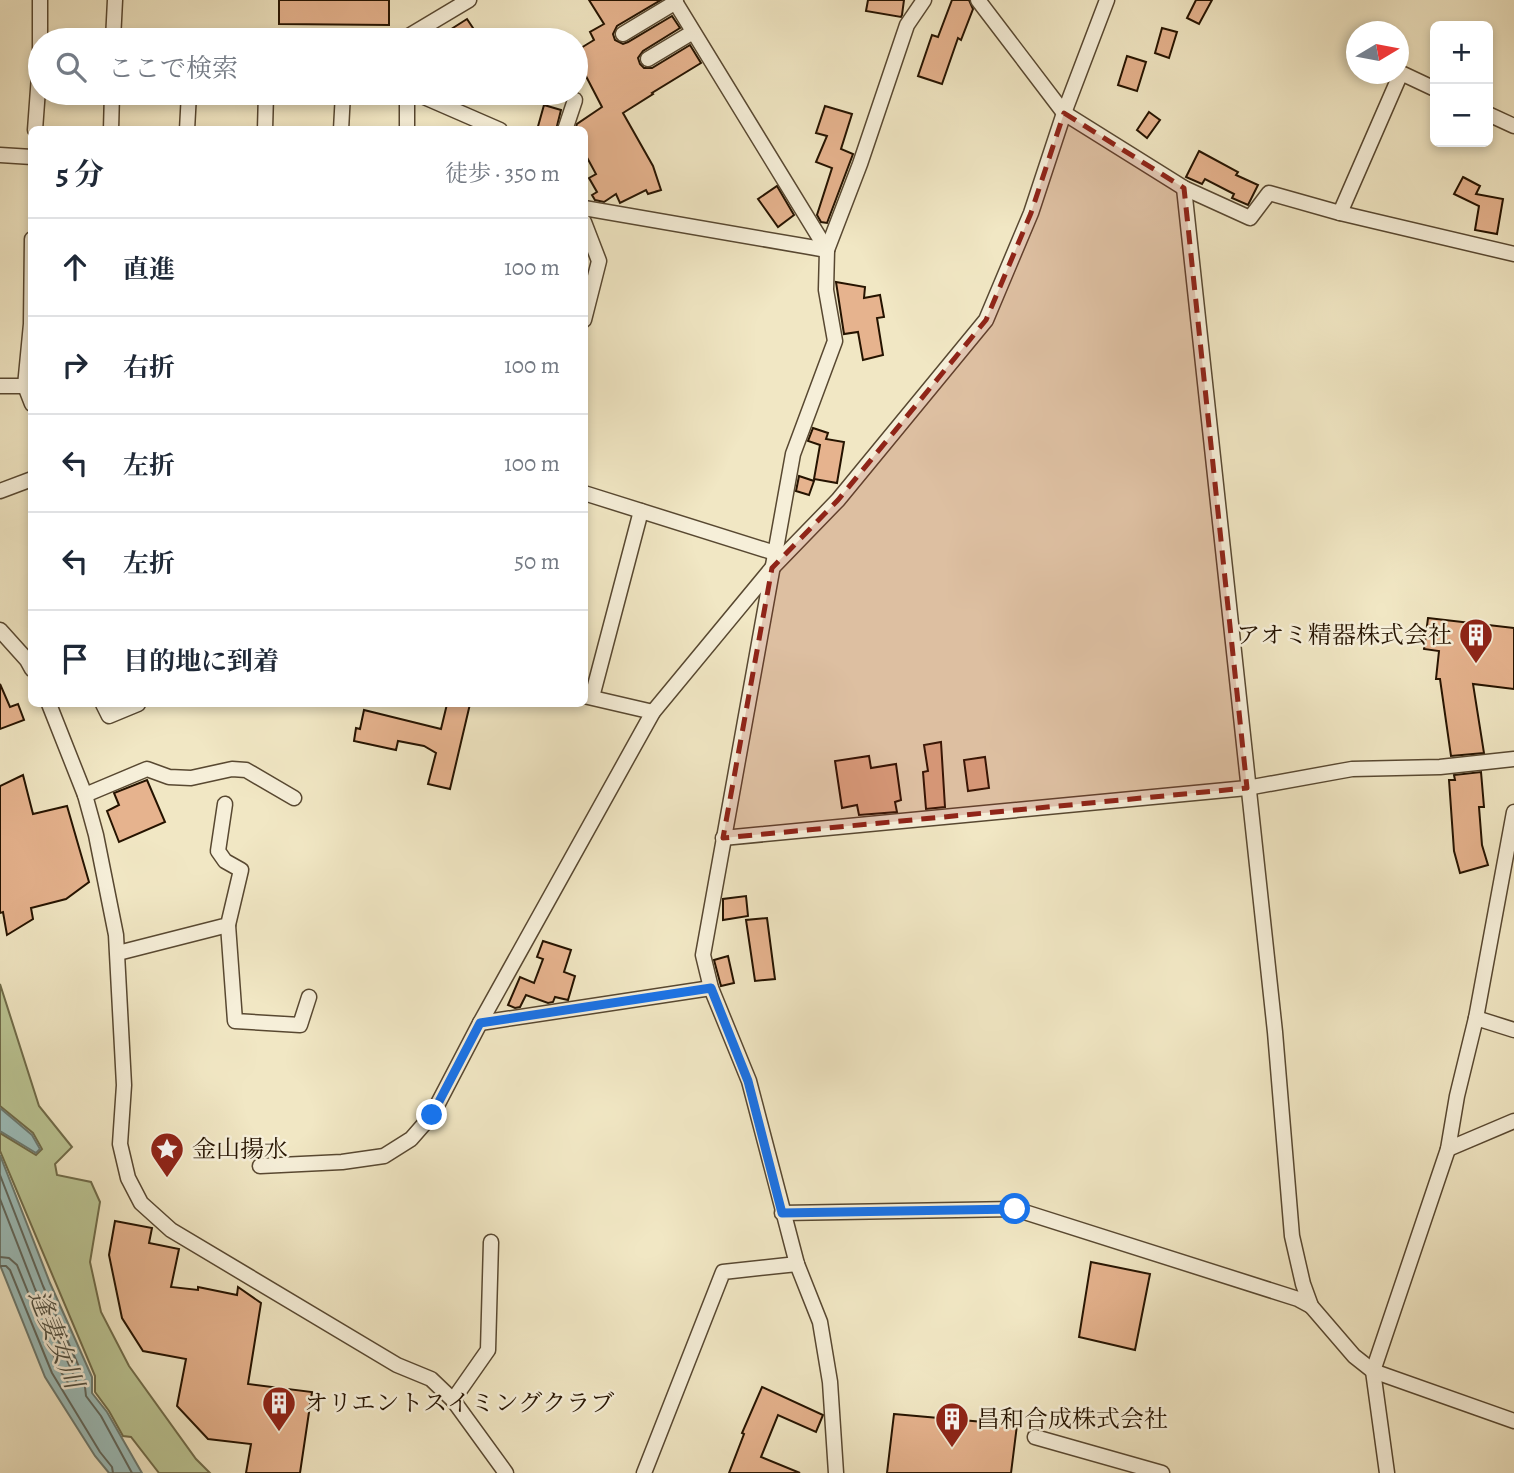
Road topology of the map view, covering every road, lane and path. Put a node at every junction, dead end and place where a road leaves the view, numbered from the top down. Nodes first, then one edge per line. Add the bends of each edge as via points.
1 (40, 0) edge
2 (115, 0) edge
3 (469, 0) edge
4 (924, 0) edge
5 (978, 0) edge
6 (1107, 0) edge
7 (675, 1) edge
8 (40, 28) edge
9 (114, 28) edge
10 (422, 28) edge
11 (693, 32) junction
12 (623, 34) dead end
13 (648, 59) dead end
14 (1430, 87) edge
15 (37, 105) edge
16 (112, 105) edge
17 (188, 105) edge
18 (266, 105) edge
19 (342, 105) edge
20 (407, 105) edge
21 (443, 105) edge
22 (573, 105) edge
23 (1065, 113) junction
24 (1493, 116) edge
25 (35, 126) edge
26 (111, 126) edge
27 (187, 126) edge
28 (265, 126) edge
29 (341, 126) edge
30 (407, 126) edge
31 (491, 126) edge
32 (566, 126) edge
33 (1514, 126) edge
34 (0, 155) edge
35 (28, 157) edge
36 (1184, 188) junction
37 (588, 209) edge
38 (1340, 213) junction
39 (588, 232) edge
40 (827, 250) junction
41 (1514, 254) edge
42 (588, 304) edge
43 (0, 386) edge
44 (28, 386) edge
45 (28, 480) edge
46 (0, 491) edge
47 (588, 494) edge
48 (641, 510) junction
49 (775, 553) junction
50 (772, 568) junction
51 (0, 630) edge
52 (28, 660) edge
53 (588, 697) edge
54 (50, 707) edge
55 (104, 707) edge
56 (131, 707) edge
57 (653, 712) junction
58 (1514, 759) edge
59 (1247, 788) junction
60 (85, 795) junction
61 (294, 798) dead end
62 (225, 804) dead end
63 (1514, 812) edge
64 (723, 838) junction
65 (228, 925) junction
66 (118, 953) junction
67 (711, 988) junction
68 (309, 997) dead end
69 (1476, 1018) junction
70 (480, 1023) junction
71 (1514, 1030) edge
72 (1514, 1121) edge
73 (1448, 1149) junction
74 (260, 1166) dead end
75 (782, 1213) junction
76 (491, 1242) dead end
77 (797, 1264) junction
78 (1311, 1306) junction
79 (1373, 1371) junction
80 (453, 1400) junction
81 (1514, 1421) edge
82 (1035, 1437) dead end
83 (506, 1473) edge
84 (644, 1473) edge
85 (836, 1473) edge
86 (1162, 1473) edge
87 (1387, 1473) edge

1 - 8 street
2 - 9 street
3 - 10 street
4 - 40 street via 907,24
5 - 23 street
6 - 23 street
7 - 11 street
7 - 12 street
11 - 13 street
11 - 40 street
14 - 38 street via 1401,73
15 - 25 street
16 - 26 street
17 - 27 street
18 - 28 street
19 - 29 street
20 - 30 street
21 - 31 street
22 - 32 street
23 - 36 street
23 - 50 street via 1031,213 986,320 838,500
24 - 33 street
34 - 35 street
36 - 38 street via 1250,218 1269,193
36 - 59 street
37 - 40 street
38 - 41 street
39 - 42 street via 599,261
40 - 49 street via 827,290 835,341 793,454
43 - 44 street
45 - 46 street
47 - 48 street
48 - 49 street
48 - 53 street
49 - 50 street
50 - 57 street
50 - 64 street
51 - 52 street
53 - 57 street
54 - 60 street
55 - 56 street via 109,716
57 - 70 street
58 - 59 street via 1352,769
59 - 64 street
59 - 78 street via 1292,1236
60 - 61 street via 148,769 169,777 191,778 232,769 246,770
60 - 66 street
62 - 65 street via 218,851 225,862 241,870
63 - 69 street
64 - 67 street via 703,955
65 - 66 street
65 - 68 street via 235,1021 300,1025
66 - 80 street via 124,1085 120,1144 128,1178 141,1203 171,1230 397,1366 431,1379
67 - 70 street
67 - 75 street via 748,1081
69 - 71 street
69 - 73 street
70 - 74 street via 432,1115 411,1139 384,1156
72 - 73 street
73 - 79 street
75 - 77 street
75 - 78 street via 1015,1209
76 - 80 street via 488,1350
77 - 84 street via 723,1272
77 - 85 street via 820,1322 830,1382
78 - 79 street
79 - 81 street
79 - 87 street
80 - 83 street
82 - 86 street

